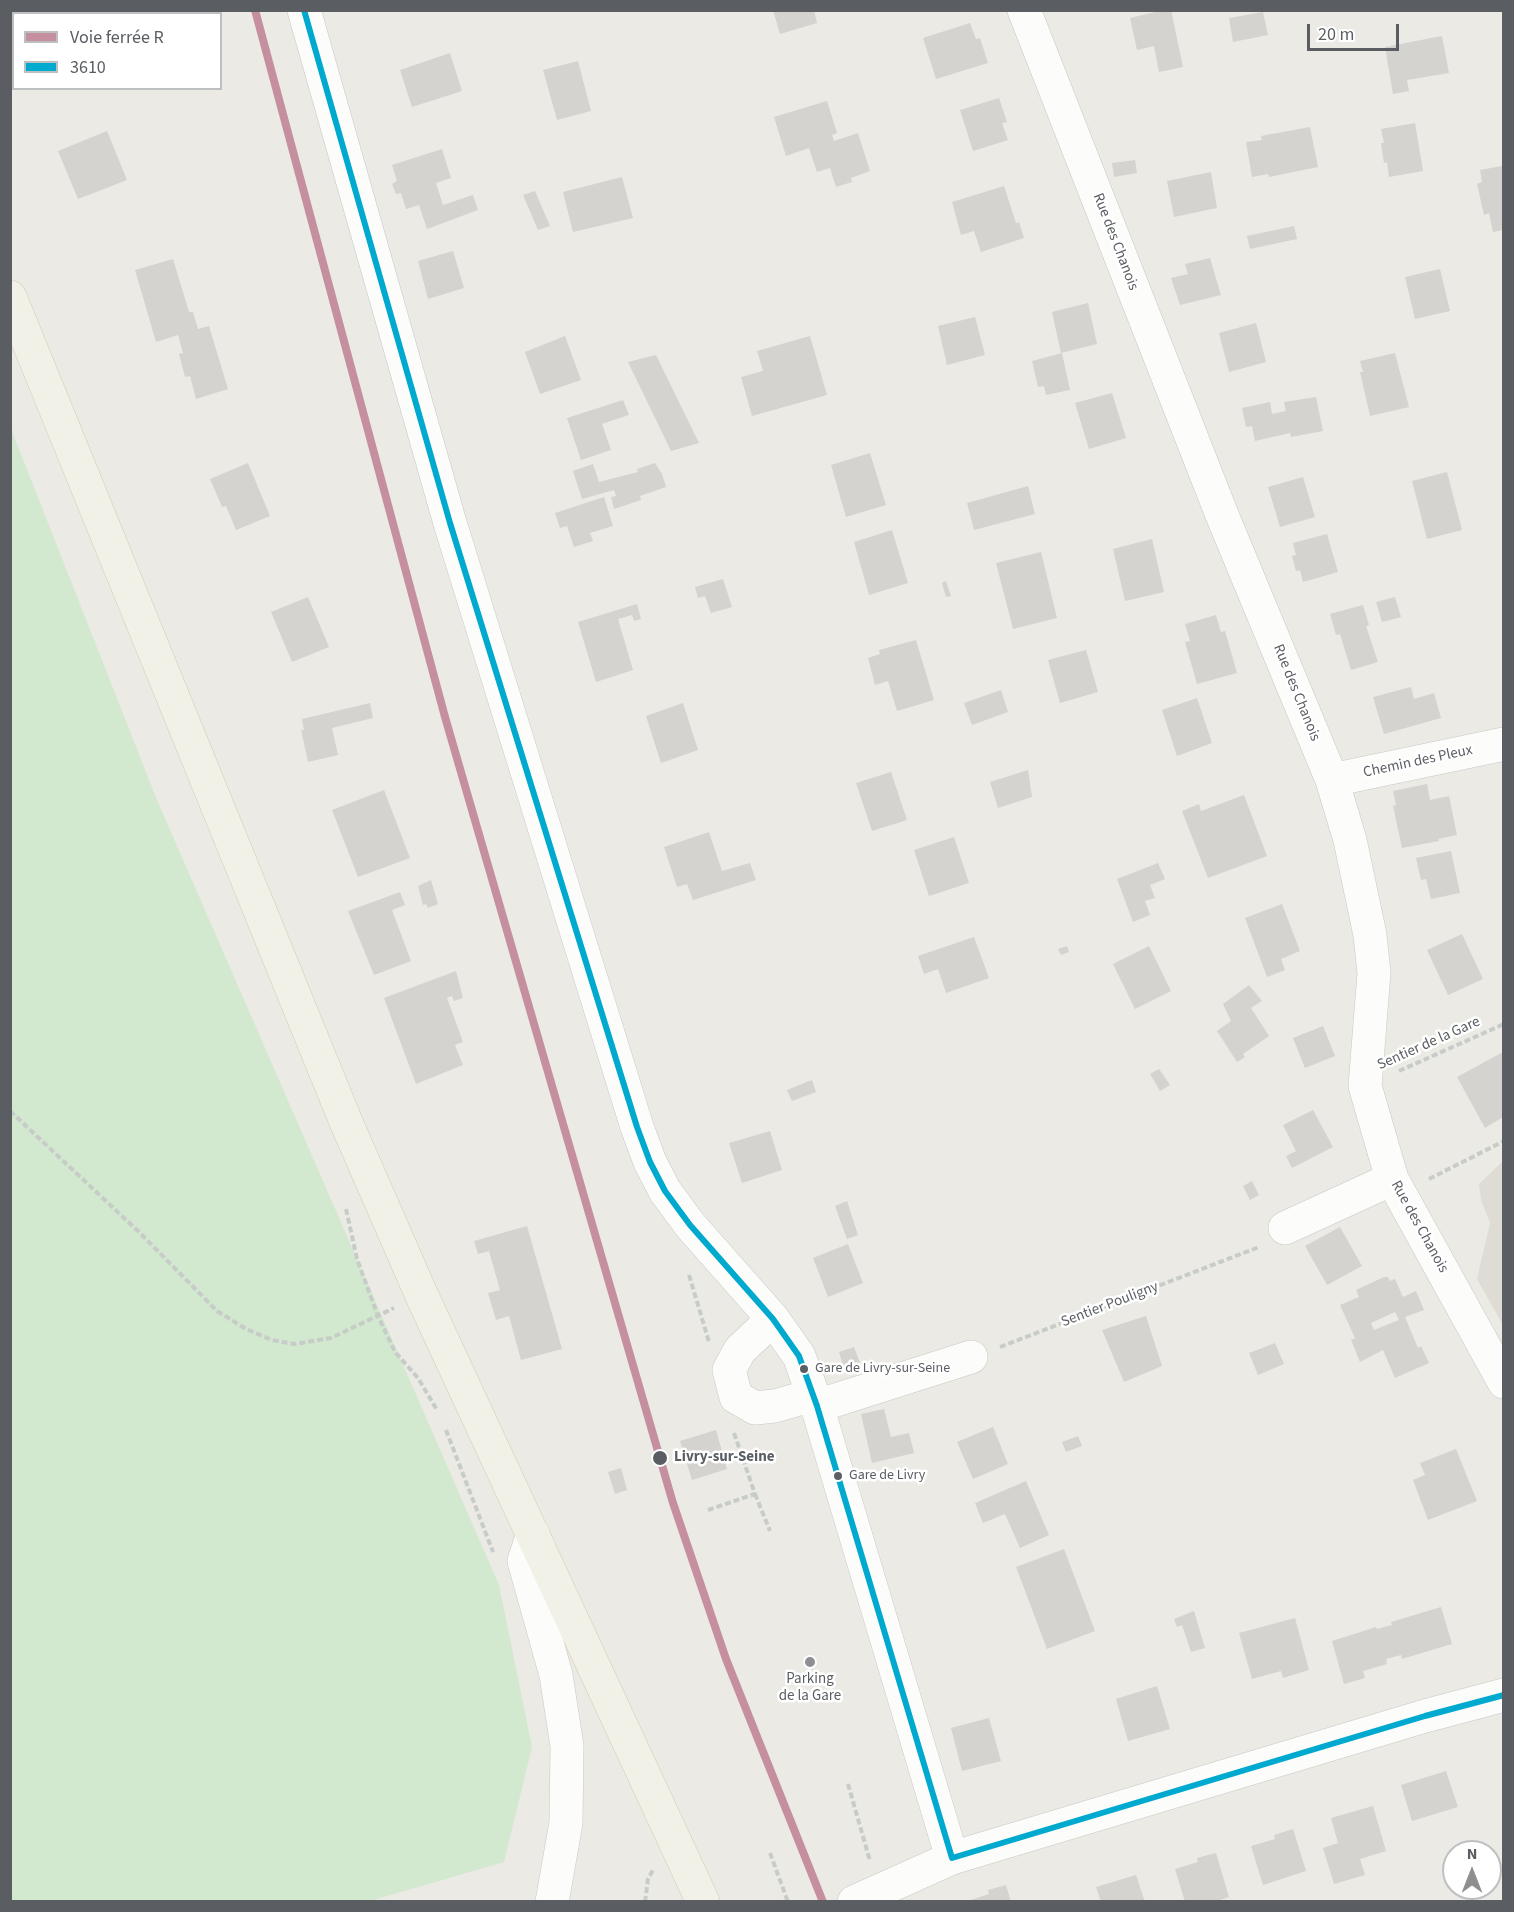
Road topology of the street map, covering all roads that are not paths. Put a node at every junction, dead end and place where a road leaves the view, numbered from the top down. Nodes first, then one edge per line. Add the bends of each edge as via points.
1 (304, 10) edge
2 (1024, 10) edge
3 (10, 297) edge
4 (1503, 744) edge
5 (1332, 780) junction
6 (1395, 1187) junction
7 (1285, 1228) road end
8 (773, 1319) junction
9 (972, 1357) road end
10 (1503, 1382) edge
11 (815, 1401) junction
12 (533, 1534) junction
13 (1503, 1695) edge
14 (952, 1858) junction
15 (894, 1884) edge
16 (552, 1902) edge
17 (703, 1902) edge
18 (854, 1902) edge

1 - 8 street via 450,523 637,1127 665,1191
2 - 5 street, Rue des Chanois via 1222,515
3 - 12 main road via 346,1122
4 - 5 street, Chemin des Pleux
5 - 6 street, Rue des Chanois via 1350,840 1370,935 1374,973 1365,1086
6 - 7 street
6 - 10 street, Rue des Chanois
8 - 11 street via 799,1356
8 - 11 street via 740,1350 729,1371 736,1397 755,1408
9 - 11 street
11 - 14 street
12 - 16 street via 524,1561 555,1675 567,1746 566,1824
12 - 17 main road
13 - 14 street
14 - 15 street
15 - 18 street

